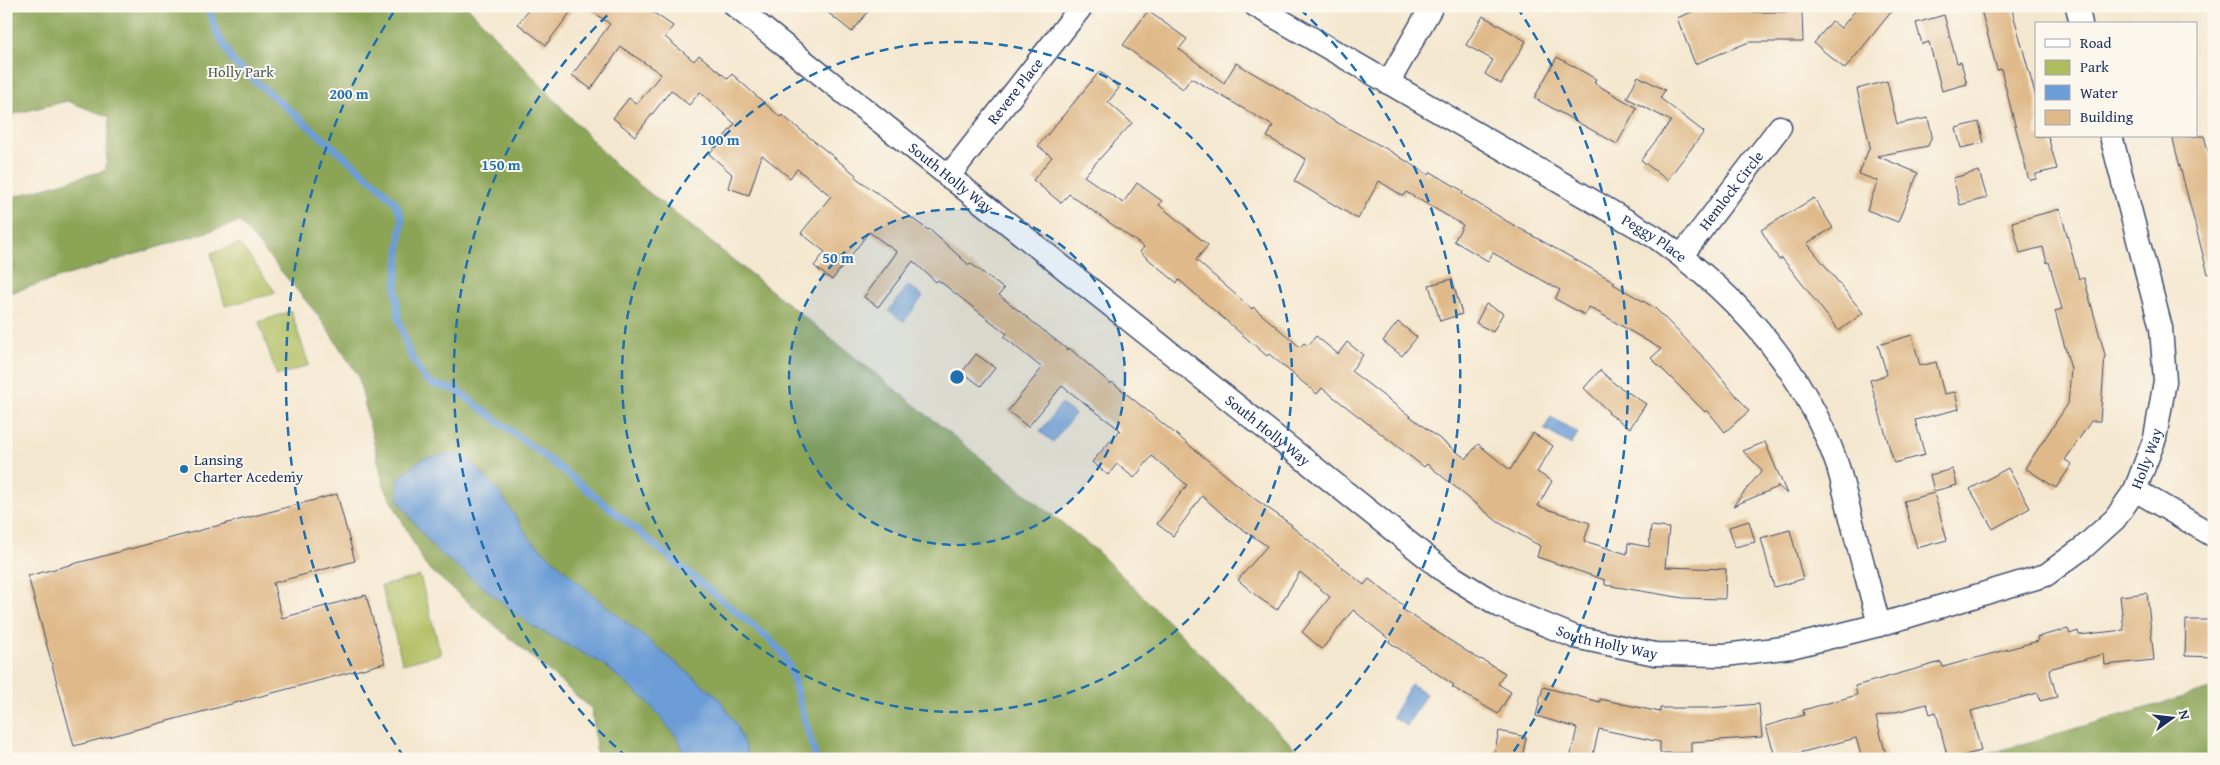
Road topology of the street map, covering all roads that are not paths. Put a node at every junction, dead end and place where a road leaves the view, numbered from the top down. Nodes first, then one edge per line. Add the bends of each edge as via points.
1 (736, 6) edge
2 (1082, 6) edge
3 (1256, 6) edge
4 (1432, 6) edge
5 (2077, 6) edge
6 (2081, 22) edge
7 (1388, 83) junction
8 (1780, 127) dead end
9 (2112, 138) edge
10 (948, 177) junction
11 (1682, 255) junction
12 (2135, 490) junction
13 (2214, 536) edge
14 (1879, 624) junction

1 - 10 street, South Holly Way
2 - 10 street, Revere Place
3 - 7 street, Peggy Place
4 - 7 street
5 - 6 street
7 - 11 street, Peggy Place
8 - 11 street, Hemlock Circle
9 - 12 street, Holly Way via 2161,328 2165,382 2155,438
10 - 14 street, South Holly Way via 1448,574 1500,606 1575,637 1655,654 1725,655 1791,647
11 - 14 street, Peggy Place via 1754,324 1788,367 1816,414 1838,468
12 - 13 street
12 - 14 street, Holly Way via 2115,519 2046,575

